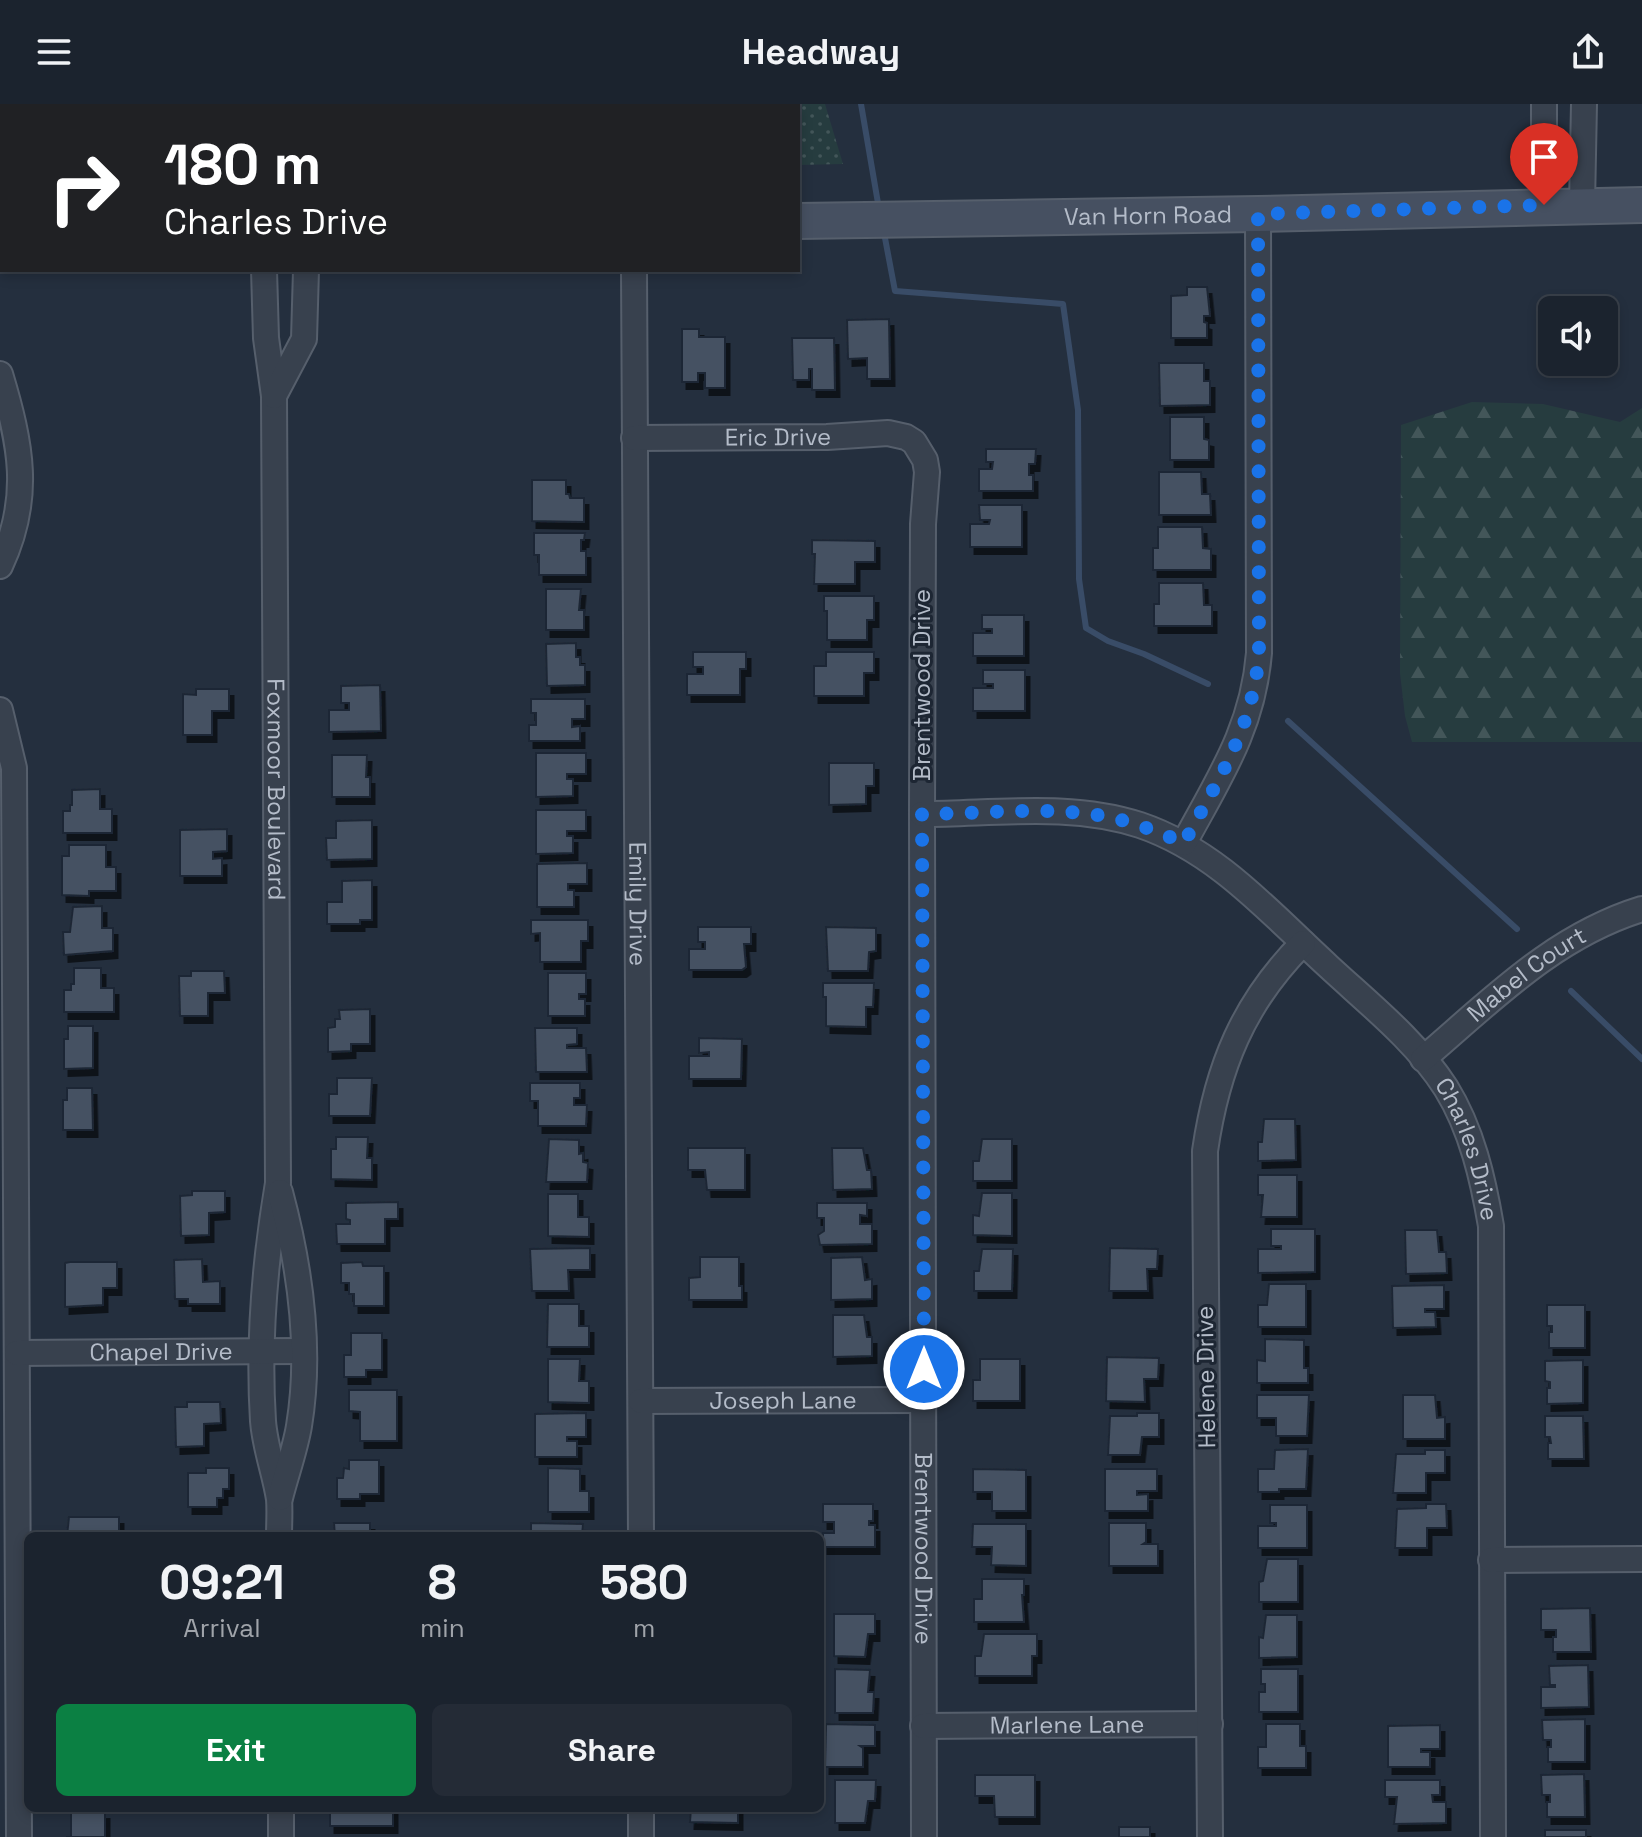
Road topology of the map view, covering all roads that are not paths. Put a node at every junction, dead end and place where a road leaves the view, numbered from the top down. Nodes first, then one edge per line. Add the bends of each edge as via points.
1 (1544, 104) edge
2 (1584, 104) edge
3 (1582, 204) junction
4 (1544, 205) junction
5 (1642, 205) edge
6 (1258, 214) junction
7 (800, 221) edge
8 (264, 272) edge
9 (306, 272) edge
10 (634, 272) edge
11 (0, 374) edge
12 (274, 396) junction
13 (634, 438) junction
14 (918, 447) joint
15 (0, 566) edge
16 (0, 710) edge
17 (922, 814) junction
18 (1184, 843) junction
19 (1642, 909) edge
20 (1303, 943) junction
21 (1423, 1059) junction
22 (278, 1183) junction
23 (304, 1351) junction
24 (261, 1352) junction
25 (17, 1353) junction
26 (924, 1400) junction
27 (641, 1401) junction
28 (279, 1500) junction
29 (279, 1532) edge
30 (641, 1532) edge
31 (1642, 1559) edge
32 (1491, 1560) junction
33 (1210, 1724) junction
34 (923, 1726) junction
35 (281, 1812) edge
36 (641, 1812) edge
37 (19, 1837) edge
38 (281, 1837) edge
39 (641, 1837) edge
40 (924, 1837) edge
41 (1210, 1837) edge
42 (1493, 1837) edge

1 - 4 street
2 - 3 street
3 - 4 main road, Van Horn Road
3 - 5 main road, Van Horn Road
4 - 6 main road, Van Horn Road
6 - 7 main road, Van Horn Road
6 - 18 street via 1257,681 1241,737
8 - 12 street, Foxmoor Boulevard
9 - 12 street, Foxmoor Boulevard via 304,339
10 - 13 street, Emily Drive
11 - 15 street via 16,426 22,487
12 - 22 street, Foxmoor Boulevard
13 - 14 street, Eric Drive via 888,433
13 - 27 street, Emily Drive
14 - 17 street, Brentwood Drive via 927,472
16 - 25 street via 14,768
17 - 18 street, Charles Drive via 1089,814
17 - 26 street, Brentwood Drive
18 - 20 street, Charles Drive via 1237,881
19 - 21 street, Mabel Court via 1591,928 1542,958
20 - 21 street, Charles Drive
20 - 33 street, Helene Drive via 1257,998 1235,1036 1218,1081 1205,1151
21 - 32 street, Charles Drive via 1463,1119 1483,1179 1491,1226
22 - 23 street, Foxmoor Boulevard via 294,1243
22 - 24 street, Foxmoor Boulevard
23 - 24 street, Chapel Drive
23 - 28 street, Foxmoor Boulevard via 298,1428
24 - 25 street, Chapel Drive
24 - 28 street, Foxmoor Boulevard via 263,1425
25 - 37 street
26 - 27 street, Joseph Lane
26 - 34 street, Brentwood Drive
27 - 30 street, Emily Drive
28 - 29 street, Foxmoor Boulevard
31 - 32 street
32 - 42 street, Charles Drive
33 - 34 street, Marlene Lane
33 - 41 street, Helene Drive
34 - 40 street, Brentwood Drive
35 - 38 street
36 - 39 street

